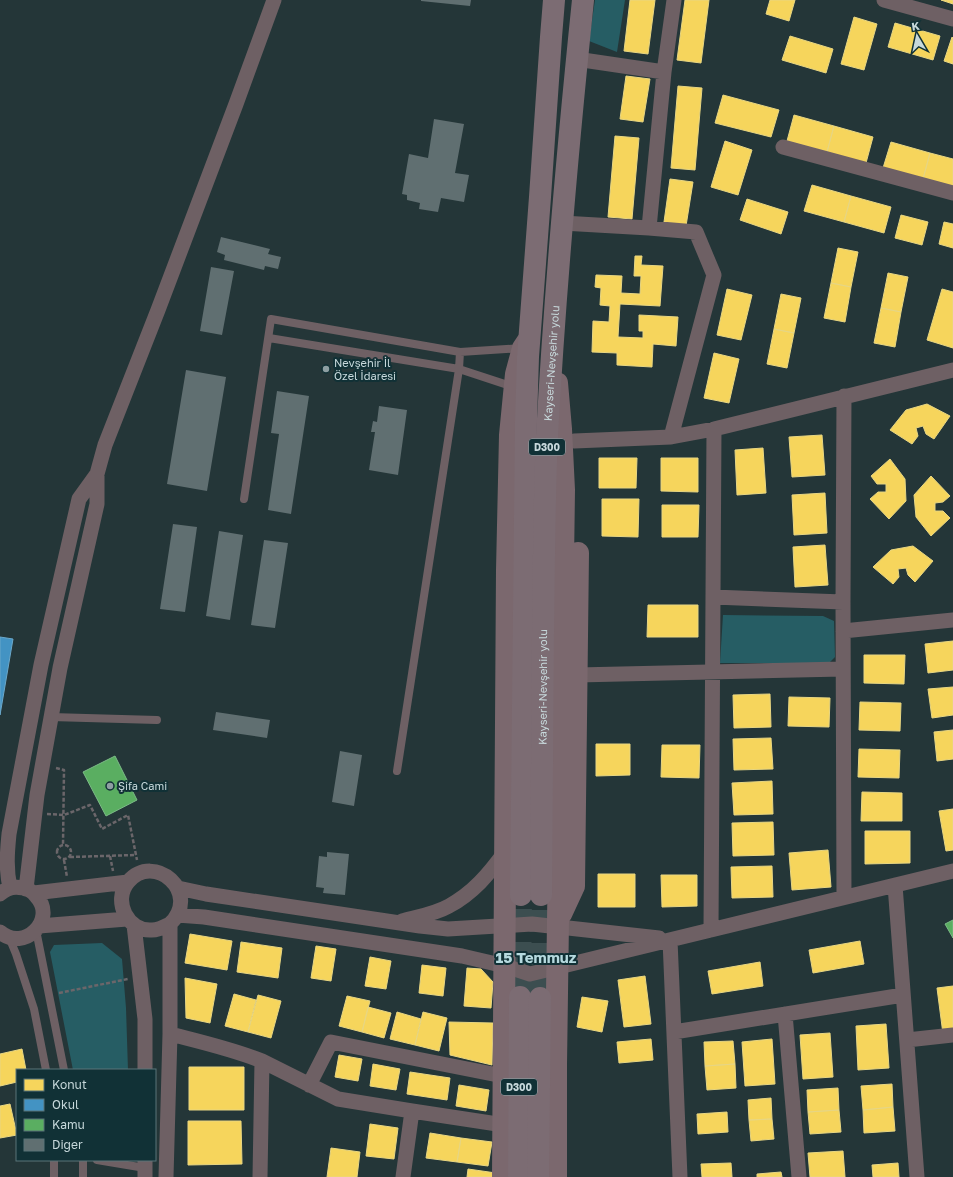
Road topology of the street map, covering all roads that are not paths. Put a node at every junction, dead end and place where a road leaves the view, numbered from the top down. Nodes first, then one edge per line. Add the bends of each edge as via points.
1 (274, 0) edge
2 (554, 0) edge
3 (583, 0) edge
4 (674, 0) edge
5 (884, 0) edge
6 (953, 19) edge
7 (576, 59) junction
8 (664, 72) junction
9 (783, 147) dead end
10 (953, 193) edge
11 (562, 223) junction
12 (649, 228) junction
13 (268, 338) junction
14 (553, 339) junction
15 (527, 342) junction
16 (460, 352) junction
17 (458, 370) junction
18 (953, 370) edge
19 (514, 387) junction
20 (844, 396) junction
21 (714, 429) junction
22 (567, 435) junction
23 (671, 437) junction
24 (97, 474) junction
25 (244, 499) dead end
26 (712, 597) junction
27 (843, 602) junction
28 (953, 620) edge
29 (843, 631) junction
30 (843, 669) junction
31 (713, 671) junction
32 (577, 675) junction
33 (52, 717) junction
34 (157, 720) dead end
35 (397, 771) dead end
36 (505, 852) junction
37 (953, 871) edge
38 (134, 878) junction
39 (895, 885) junction
40 (178, 888) junction
41 (3, 891) edge
42 (30, 891) junction
43 (844, 897) junction
44 (173, 919) junction
45 (131, 922) junction
46 (395, 923) junction
47 (558, 924) junction
48 (505, 926) junction
49 (38, 928) junction
50 (711, 930) junction
51 (4, 934) edge
52 (670, 940) junction
53 (505, 966) junction
54 (558, 968) junction
55 (903, 995) junction
56 (785, 1014) junction
57 (674, 1032) junction
58 (170, 1034) junction
59 (953, 1035) edge
60 (906, 1040) junction
61 (262, 1061) junction
62 (46, 1069) edge
63 (64, 1069) edge
64 (145, 1069) edge
65 (503, 1076) junction
66 (309, 1084) junction
67 (412, 1111) junction
68 (504, 1125) junction
69 (54, 1161) edge
70 (83, 1161) edge
71 (103, 1161) edge
72 (145, 1168) edge
73 (54, 1177) edge
74 (83, 1177) edge
75 (166, 1177) edge
76 (260, 1177) edge
77 (403, 1177) edge
78 (503, 1177) edge
79 (519, 1177) edge
80 (538, 1177) edge
81 (556, 1177) edge
82 (680, 1177) edge
83 (798, 1177) edge
84 (916, 1177) edge

1 - 24 street via 105,445
2 - 15 highway, Kayseri-Nevşehir yolu / D300
3 - 7 highway, Kayseri-Nevşehir yolu / D300
4 - 8 street
5 - 6 street
7 - 8 street
7 - 11 highway, Kayseri-Nevşehir yolu / D300
8 - 12 street
9 - 10 street
11 - 12 street
11 - 14 highway, Kayseri-Nevşehir yolu / D300
12 - 23 street via 696,232 714,275
13 - 16 lane via 271,319
13 - 17 lane
13 - 25 lane
14 - 15 highway, Kayseri-Nevşehir yolu / D300 via 547,438 531,895
14 - 22 street
15 - 16 lane
15 - 19 street
16 - 17 lane
17 - 19 lane
17 - 35 lane
18 - 20 street
19 - 36 street via 510,435 507,570
20 - 21 street
20 - 27 street
21 - 23 street
21 - 26 street
22 - 23 street
22 - 32 street via 578,482
22 - 47 street
24 - 33 street via 97,504 60,668
24 - 41 street via 79,499 41,665 9,834
26 - 27 street
26 - 31 street
27 - 29 street
28 - 29 street
29 - 30 street
30 - 31 street
30 - 43 street
31 - 32 street
31 - 50 street
32 - 47 street via 574,886
33 - 34 lane
33 - 42 street via 35,812
36 - 46 street via 483,881 468,894 449,906
36 - 48 street
37 - 39 street
38 - 40 street via 144,872 154,871 164,874
38 - 42 street
38 - 45 street via 123,891 121,901 123,910
39 - 43 street
39 - 55 street
40 - 44 street via 181,901
40 - 46 street
41 - 42 street via 18,887
42 - 49 street via 39,898 42,905 42,920
43 - 50 street
44 - 45 street via 161,929 152,930 143,929
44 - 53 street via 204,917 462,956
44 - 58 street
45 - 49 street
45 - 64 street via 145,1019
46 - 48 street via 448,928
47 - 48 street
47 - 52 street
47 - 54 street
48 - 53 street
49 - 51 street via 24,938
49 - 63 lane
50 - 52 street
51 - 62 lane via 19,961 34,1009
52 - 54 street
52 - 57 street
53 - 54 street via 530,974
53 - 65 street
54 - 81 street
55 - 56 street
55 - 60 street
56 - 57 street
56 - 83 street
57 - 82 street
58 - 61 street via 236,1051
58 - 75 street
59 - 60 street
60 - 84 street
61 - 66 street
61 - 76 street
65 - 66 street via 331,1042
65 - 68 street
66 - 67 street via 338,1099
67 - 68 street
67 - 77 street
68 - 78 street
69 - 73 lane
70 - 74 lane
71 - 72 lane
79 - 80 highway, D300 via 530,998

